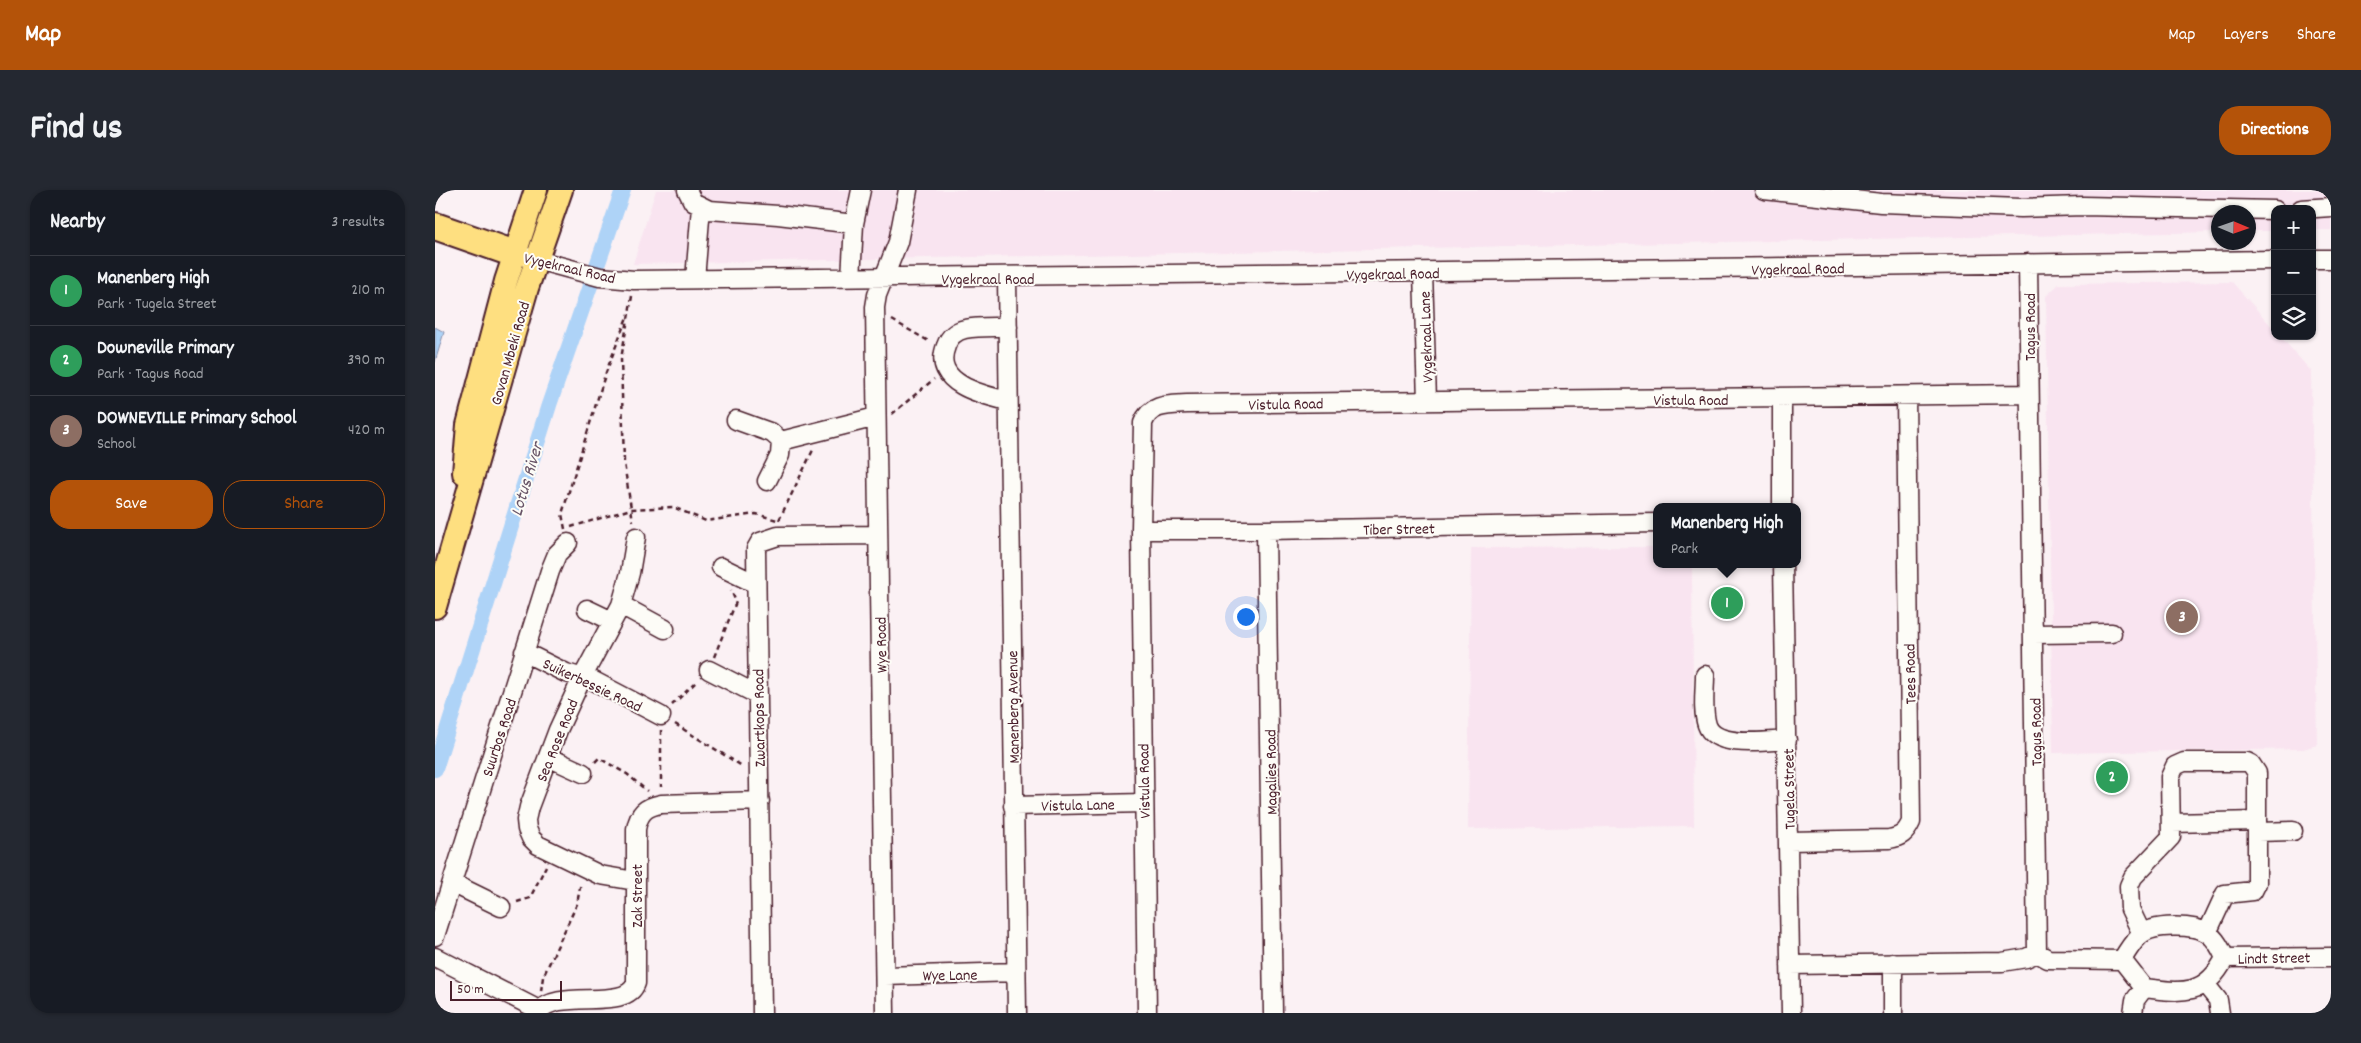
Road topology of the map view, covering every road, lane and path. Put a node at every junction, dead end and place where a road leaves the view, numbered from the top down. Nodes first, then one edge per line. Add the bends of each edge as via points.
1 (536, 190) edge
2 (561, 190) edge
3 (687, 190) edge
4 (861, 190) edge
5 (908, 190) edge
6 (1764, 190) edge
7 (701, 207) junction
8 (2331, 207) edge
9 (2316, 208) edge
10 (2271, 210) edge
11 (854, 224) junction
12 (435, 226) edge
13 (526, 257) junction
14 (2316, 259) edge
15 (2331, 259) edge
16 (2271, 260) edge
17 (2028, 263) junction
18 (1423, 272) junction
19 (851, 278) junction
20 (883, 278) junction
21 (1007, 278) junction
22 (635, 280) junction
23 (695, 280) junction
24 (875, 307) junction
25 (629, 311) junction
26 (1008, 327) junction
27 (944, 351) junction
28 (945, 370) junction
29 (2029, 394) junction
30 (1906, 396) junction
31 (1782, 398) junction
32 (1008, 401) junction
33 (1427, 401) junction
34 (876, 417) junction
35 (736, 420) dead end
36 (811, 433) junction
37 (781, 441) junction
38 (767, 481) dead end
39 (1782, 503) edge
40 (631, 509) junction
41 (1653, 523) edge
42 (779, 528) junction
43 (1141, 530) junction
44 (1266, 530) junction
45 (878, 535) junction
46 (567, 536) junction
47 (636, 537) joint
48 (721, 567) joint
49 (1783, 568) edge
50 (755, 584) junction
51 (621, 604) junction
52 (435, 607) edge
53 (587, 608) dead end
54 (612, 621) junction
55 (665, 629) dead end
56 (2112, 633) dead end
57 (2033, 634) junction
58 (524, 652) junction
59 (709, 670) junction
60 (1705, 675) dead end
61 (582, 678) junction
62 (758, 695) junction
63 (661, 716) junction
64 (1787, 740) junction
65 (548, 757) junction
66 (583, 774) joint
67 (759, 778) junction
68 (760, 801) junction
69 (1143, 803) junction
70 (661, 804) junction
71 (1013, 806) junction
72 (2172, 823) junction
73 (2257, 827) junction
74 (2293, 831) dead end
75 (1789, 841) junction
76 (553, 853) junction
77 (583, 868) junction
78 (635, 881) junction
79 (451, 883) junction
80 (501, 908) joint
81 (2207, 933) junction
82 (2142, 934) junction
83 (435, 936) edge
84 (2037, 953) junction
85 (2331, 956) edge
86 (435, 957) edge
87 (2225, 958) junction
88 (2122, 960) junction
89 (1893, 963) junction
90 (1791, 965) junction
91 (1016, 972) junction
92 (885, 976) junction
93 (2206, 985) junction
94 (2145, 988) junction
95 (538, 1012) edge
96 (762, 1013) edge
97 (885, 1013) edge
98 (1017, 1013) edge
99 (1147, 1013) edge
100 (1273, 1013) edge
101 (1791, 1013) edge
102 (1893, 1013) edge
103 (2133, 1013) edge
104 (2219, 1013) edge

1 - 13 main road, Govan Mbeki Road
2 - 13 main road, Govan Mbeki Road
3 - 7 street via 693,202
4 - 11 street
5 - 20 street, Wye Road via 898,242
6 - 10 street via 1899,203 2021,208
7 - 11 street
7 - 23 street
8 - 9 street
11 - 19 street
12 - 13 highway
13 - 22 street, Vygekraal Road via 592,275
13 - 52 main road, Govan Mbeki Road via 467,425 462,517
14 - 15 street
16 - 17 street, Vygekraal Road
17 - 18 street, Vygekraal Road
17 - 29 street, Tagus Road
18 - 21 street, Vygekraal Road
18 - 33 street, Vygekraal Lane
19 - 20 street, Vygekraal Road
19 - 23 street, Vygekraal Road
20 - 21 street, Vygekraal Road
20 - 24 street, Wye Road
21 - 26 street, Manenberg Avenue
22 - 23 street, Vygekraal Road
22 - 25 path
24 - 27 path
24 - 34 street, Wye Road
25 - 40 path via 621,359 624,463
25 - 46 path via 562,514
26 - 27 street via 964,329 948,339
26 - 32 street, Manenberg Avenue
27 - 28 street
28 - 32 street via 959,384 980,395
28 - 34 path via 893,414
29 - 30 street, Vistula Road
29 - 57 street, Tagus Road
30 - 31 street, Vistula Road
30 - 75 street, Tees Road via 1911,822 1907,831 1889,839
31 - 33 street, Vistula Road
31 - 39 street
32 - 71 street, Manenberg Avenue
33 - 43 street, Vistula Road via 1165,405 1152,409 1143,424
34 - 36 street
34 - 45 street, Wye Road
35 - 37 street via 772,433
36 - 37 street
36 - 42 path via 817,443
37 - 38 street via 780,455
40 - 42 path via 673,507 706,521 756,514
40 - 46 path
40 - 47 path
41 - 44 street, Tiber Street
42 - 45 street, Zwartkops Road
42 - 50 street, Zwartkops Road via 758,546
43 - 44 street, Tiber Street
43 - 69 street, Vistula Road
44 - 100 street, Magalies Road
45 - 92 street, Wye Road
46 - 58 street, Suurbos Road via 550,571
47 - 51 street, Sea Rose Road
48 - 50 street
48 - 59 path via 736,602
49 - 64 street, Tugela Street
50 - 62 street, Zwartkops Road
51 - 54 street, Sea Rose Road
51 - 55 street
53 - 54 street
54 - 61 street, Sea Rose Road
56 - 57 street
57 - 84 street, Tagus Road
58 - 61 street, Suikerbessie Road
58 - 79 street, Suurbos Road
59 - 62 street
59 - 63 path
60 - 64 street via 1705,717 1715,736 1732,741
61 - 63 street, Suikerbessie Road
61 - 65 street, Sea Rose Road
62 - 67 street, Zwartkops Road
63 - 67 path
63 - 70 path
64 - 75 street, Tugela Street
65 - 66 street
65 - 76 street, Sea Rose Road via 526,820 531,838
66 - 70 path via 599,758 627,774
67 - 68 street, Zwartkops Road
68 - 70 street, Zak Street
68 - 96 street, Zwartkops Road
69 - 71 street, Vistula Lane
69 - 99 street, Vistula Road
70 - 78 street, Zak Street via 650,806 638,820
71 - 91 street, Manenberg Avenue
72 - 73 street
72 - 73 street via 2171,777 2175,766 2184,762 2251,764 2257,773
72 - 82 street via 2170,840 2133,877 2129,886 2130,909
73 - 74 street
73 - 81 street via 2256,888 2225,894
75 - 90 street, Tugela Street
76 - 77 street, Sea Rose Road
76 - 80 path via 530,898
77 - 78 street, Sea Rose Road
77 - 95 path via 577,904 543,977
78 - 95 street, Zak Street via 636,982 631,1001 616,1012 554,1006
79 - 80 street
79 - 83 street, Suurbos Road
81 - 82 street via 2184,927 2163,927
81 - 87 street, Lindt Street via 2219,944
82 - 88 street
84 - 88 street via 2048,959
84 - 89 street via 2003,962
85 - 87 street, Lindt Street
86 - 95 street
87 - 93 street via 2218,973
88 - 94 street
89 - 90 street
89 - 102 street
90 - 101 street, Tugela Street
91 - 92 street, Wye Lane
91 - 98 street, Manenberg Avenue
92 - 97 street, Wye Road
93 - 94 street via 2189,990
93 - 104 street via 2218,1000
94 - 103 street via 2135,1000

